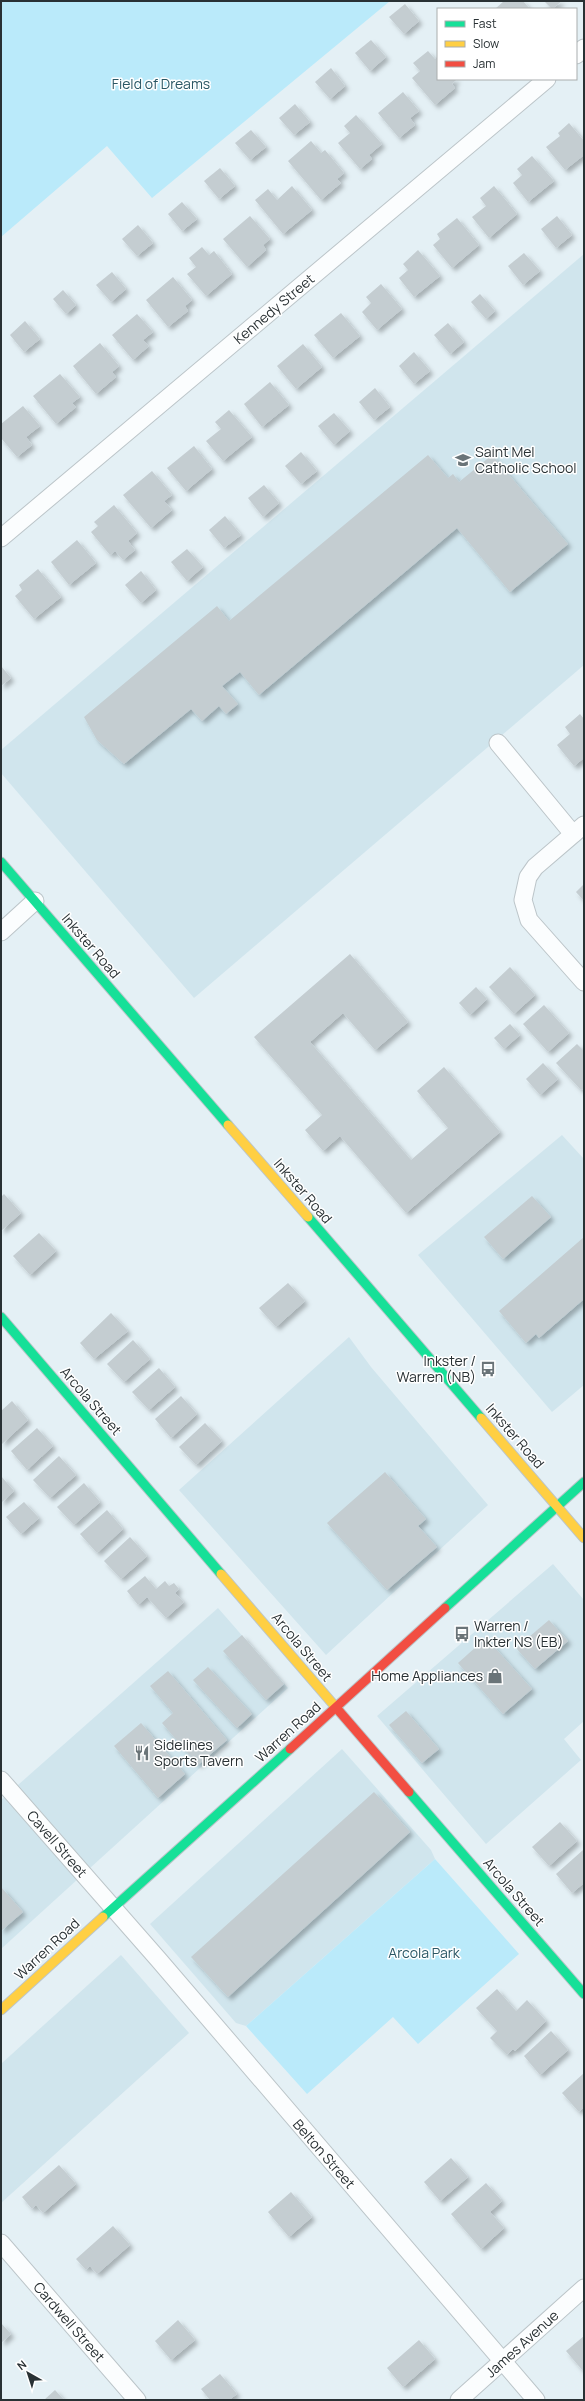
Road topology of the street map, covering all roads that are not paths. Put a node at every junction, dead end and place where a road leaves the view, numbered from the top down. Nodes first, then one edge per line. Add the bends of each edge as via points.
1 (546, 80) edge
2 (1, 538) edge
3 (498, 743) dead end
4 (579, 830) edge
5 (1, 862) edge
6 (35, 901) junction
7 (1, 932) edge
8 (584, 982) edge
9 (1, 1317) edge
10 (584, 1482) edge
11 (558, 1507) junction
12 (584, 1538) edge
13 (336, 1708) junction
14 (1, 1780) edge
15 (112, 1909) junction
16 (584, 1994) edge
17 (1, 2010) edge
18 (1, 2243) edge
19 (584, 2288) edge
20 (502, 2362) junction
21 (137, 2400) edge
22 (459, 2400) edge
23 (536, 2400) edge

1 - 2 street, Kennedy Street
3 - 4 street
4 - 8 street via 535,867 523,889 523,900 529,920
5 - 6 main road, Inkster Road
6 - 7 street
6 - 11 main road, Inkster Road
9 - 13 main road, Arcola Street
10 - 11 main road, Warren Road
11 - 12 main road, Inkster Road
11 - 13 main road, Warren Road
13 - 15 main road, Warren Road
13 - 16 main road, Arcola Street
14 - 15 street, Cavell Street
15 - 17 main road, Warren Road
15 - 20 street, Belton Street via 158,1959
18 - 21 street, Cardwell Street
19 - 20 street, James Avenue
20 - 22 street, James Avenue
20 - 23 street, Belton Street

